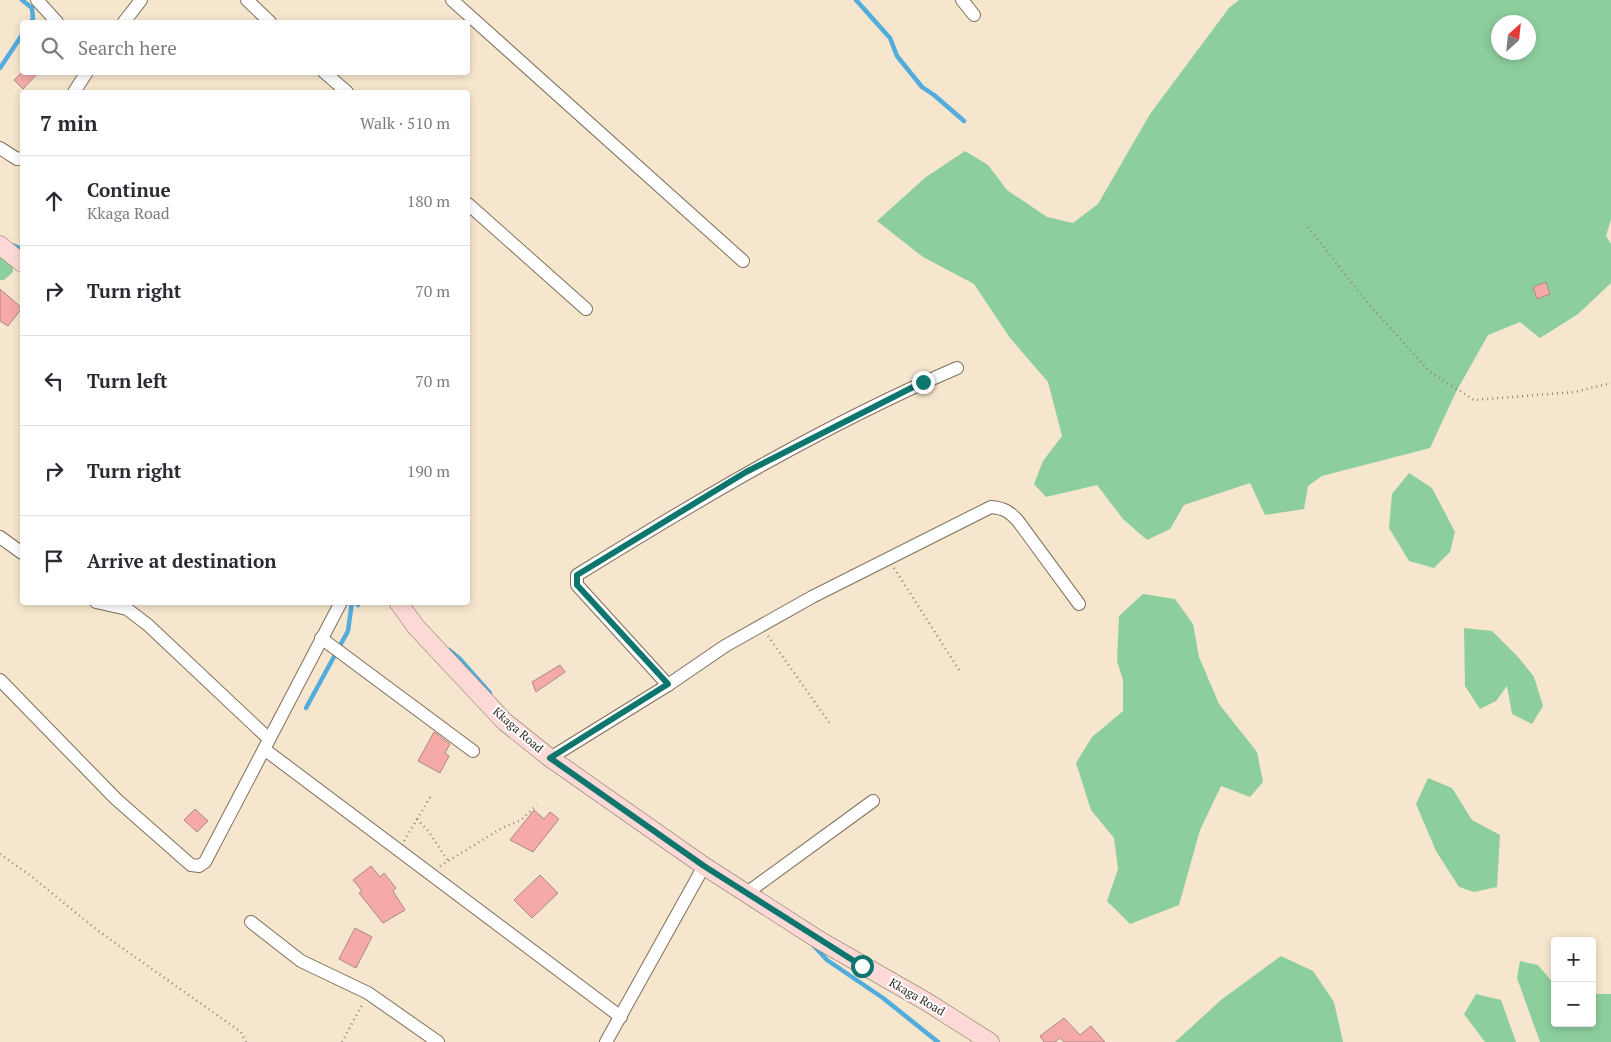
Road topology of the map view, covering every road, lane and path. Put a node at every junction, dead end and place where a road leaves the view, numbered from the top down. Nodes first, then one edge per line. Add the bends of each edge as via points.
1 (37, 0) edge
2 (141, 0) edge
3 (247, 0) edge
4 (452, 0) edge
5 (962, 0) edge
6 (974, 15) dead end
7 (55, 20) edge
8 (126, 20) edge
9 (268, 20) edge
10 (85, 75) edge
11 (328, 75) edge
12 (75, 90) edge
13 (346, 90) edge
14 (0, 148) edge
15 (20, 158) edge
16 (470, 206) edge
17 (1308, 227) dead end
18 (0, 245) edge
19 (20, 261) edge
20 (743, 261) dead end
21 (586, 309) dead end
22 (957, 368) dead end
23 (1611, 383) edge
24 (0, 537) edge
25 (20, 552) edge
26 (888, 558) junction
27 (1079, 604) dead end
28 (109, 605) edge
29 (339, 605) edge
30 (400, 605) edge
31 (762, 627) junction
32 (321, 638) junction
33 (961, 673) dead end
34 (0, 680) edge
35 (668, 684) junction
36 (831, 725) dead end
37 (267, 744) junction
38 (473, 751) dead end
39 (550, 758) junction
40 (432, 794) dead end
41 (873, 801) dead end
42 (536, 805) dead end
43 (417, 819) junction
44 (399, 850) junction
45 (0, 854) edge
46 (448, 861) junction
47 (704, 866) junction
48 (430, 872) junction
49 (748, 892) junction
50 (251, 922) dead end
51 (368, 992) junction
52 (621, 1017) junction
53 (246, 1042) edge
54 (342, 1042) edge
55 (438, 1042) edge
56 (606, 1042) edge
57 (990, 1042) edge

1 - 7 street
2 - 8 street
3 - 9 street
4 - 20 street
5 - 6 street
10 - 12 street
11 - 13 street
14 - 15 street
16 - 21 street
17 - 23 path via 1366,301 1430,372 1474,400 1575,392
18 - 19 street
22 - 35 street via 746,472 577,575 577,585
24 - 25 street
26 - 27 street via 991,507 1001,507 1018,521
26 - 31 street
26 - 33 path
28 - 37 street via 127,609 148,625
29 - 32 street
30 - 39 street, Kkaga Road via 505,722
31 - 35 street via 725,646
31 - 36 path
32 - 37 street
32 - 38 street
34 - 37 street via 116,799 191,865 205,862
35 - 39 street
37 - 44 street
39 - 47 street, Kkaga Road
40 - 43 path
41 - 49 street
42 - 46 path via 521,820
43 - 44 path
43 - 46 path
44 - 48 street
45 - 53 path via 97,930 241,1032
46 - 48 path
47 - 49 street, Kkaga Road
47 - 52 street
48 - 52 street
49 - 57 street, Kkaga Road via 819,940
50 - 51 street via 300,961
51 - 54 path
51 - 55 street
52 - 56 street

